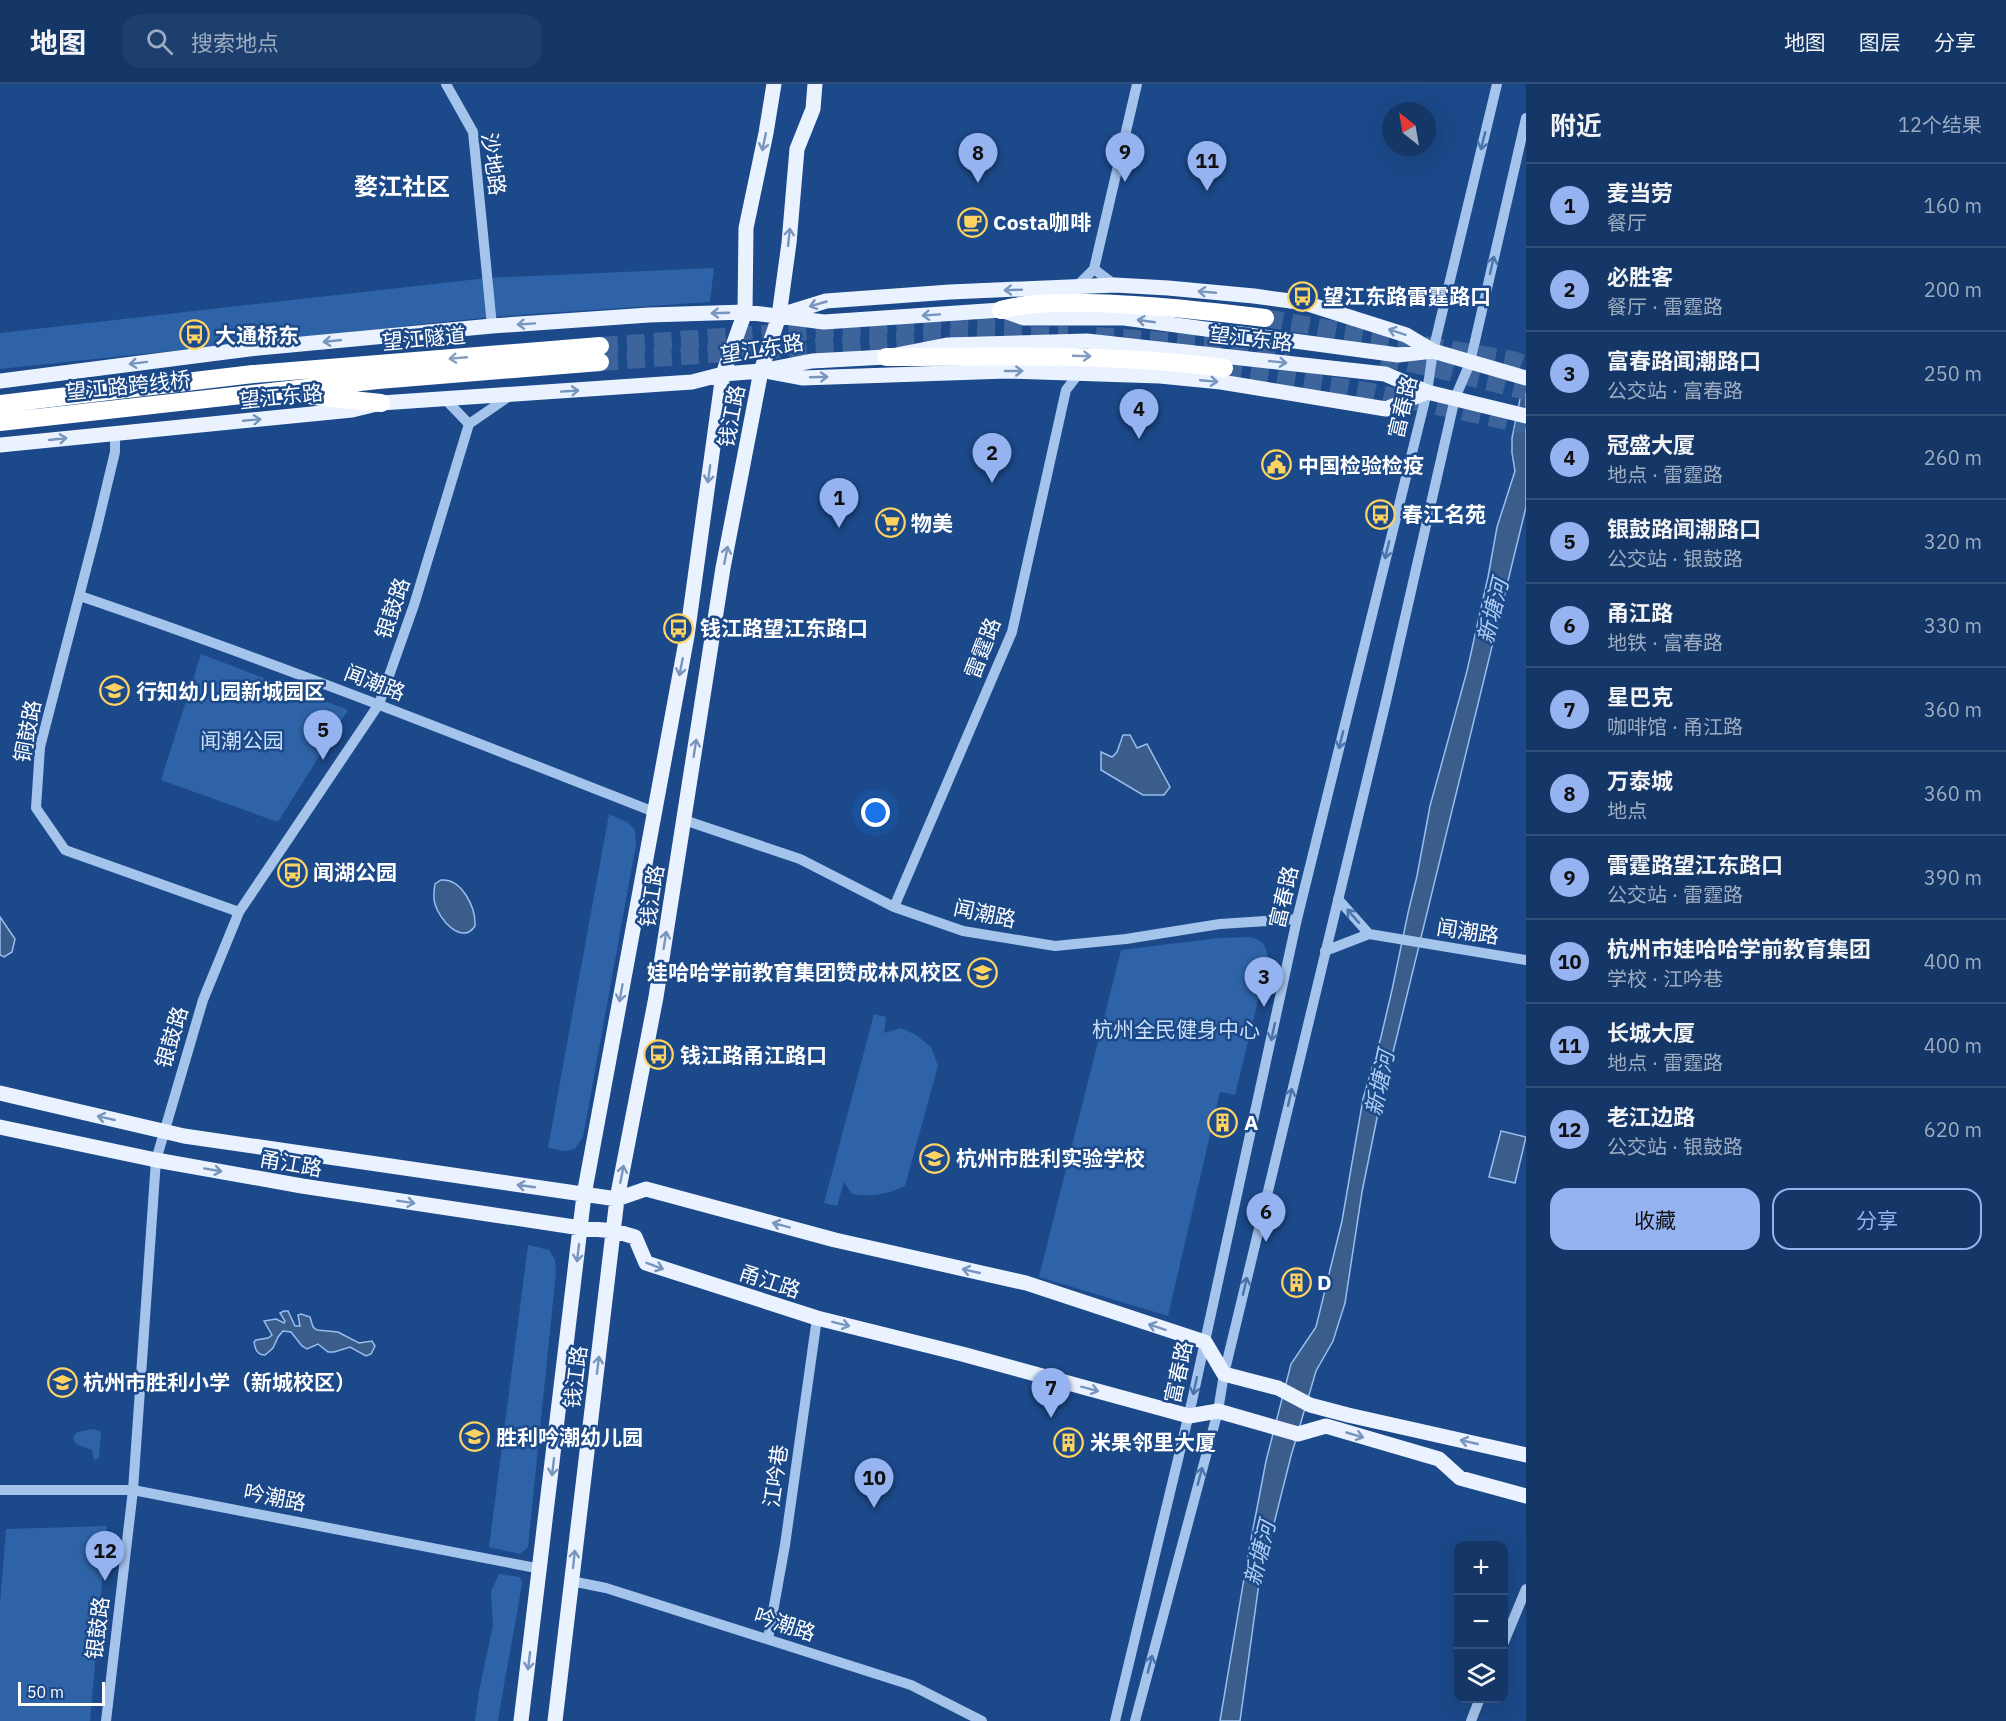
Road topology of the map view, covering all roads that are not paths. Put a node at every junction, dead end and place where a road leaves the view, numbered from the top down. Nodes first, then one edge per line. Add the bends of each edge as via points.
1 (446, 84) edge
2 (774, 84) edge
3 (816, 84) edge
4 (1137, 84) edge
5 (1497, 84) edge
6 (1526, 118) edge
7 (1094, 269) junction
8 (1116, 285) junction
9 (1076, 287) junction
10 (1001, 310) junction
11 (745, 312) junction
12 (779, 316) junction
13 (1265, 318) tunnel mouth
14 (492, 326) junction
15 (1432, 351) junction
16 (886, 357) junction
17 (1470, 363) junction
18 (1224, 368) tunnel mouth
19 (761, 371) junction
20 (1052, 371) junction
21 (1080, 372) junction
22 (253, 374) joint
23 (723, 374) junction
24 (1526, 378) edge
25 (0, 381) edge
26 (1066, 390) junction
27 (1427, 392) junction
28 (265, 393) junction
29 (512, 394) junction
30 (1455, 398) junction
31 (445, 399) junction
32 (5, 402) edge
33 (381, 403) junction
34 (1526, 416) edge
35 (0, 422) edge
36 (469, 424) junction
37 (116, 433) junction
38 (0, 445) edge
39 (80, 596) junction
40 (379, 704) junction
41 (654, 812) junction
42 (684, 820) junction
43 (1338, 899) junction
44 (894, 907) junction
45 (239, 912) junction
46 (1297, 919) junction
47 (1369, 934) junction
48 (1325, 951) junction
49 (1526, 960) edge
50 (0, 1093) edge
51 (0, 1127) edge
52 (163, 1131) junction
53 (156, 1160) junction
54 (584, 1195) junction
55 (617, 1199) junction
56 (581, 1228) junction
57 (615, 1232) junction
58 (817, 1318) junction
59 (1205, 1342) junction
60 (1224, 1374) junction
61 (1218, 1411) junction
62 (1189, 1416) junction
63 (1526, 1455) edge
64 (0, 1490) edge
65 (133, 1490) junction
66 (1526, 1496) edge
67 (541, 1569) junction
68 (571, 1581) junction
69 (1526, 1589) edge
70 (1508, 1630) edge
71 (768, 1639) junction
72 (1478, 1703) edge
73 (106, 1721) edge
74 (521, 1721) edge
75 (555, 1721) edge
76 (982, 1721) edge
77 (1115, 1721) edge
78 (1135, 1721) edge
79 (1471, 1721) edge

1 - 14 street, 沙地路 via 473,132
2 -> 11 main road, 钱江路 via 746,228
12 -> 3 main road, 钱江路 via 797,149 813,109
4 - 7 street
5 -> 15 street, 富春路
17 -> 6 street
7 - 8 street
7 - 9 street
8 - 9 main road
15 -> 8 main road via 1406,335 1305,303
9 -> 12 main road via 826,301
10 -> 12 main road, 望江东路 via 825,322
10 - 13 highway via 1033,303 1096,303 1167,306
15 -> 10 main road, 望江东路 via 1398,355 1124,318 1024,318
11 - 12 main road, 望江东路
11 -> 14 main road, 望江东路
11 - 23 main road, 钱江路
12 - 19 main road, 钱江路
14 -> 25 main road, 望江东路 via 249,349
15 - 17 main road
15 - 27 street, 富春路
16 -> 18 highway via 1069,356
16 - 19 main road, 望江东路 via 812,361
16 -> 27 main road, 望江东路 via 947,345 1088,341 1385,374
17 - 24 main road
17 - 30 street
19 -> 20 main road via 802,378
19 - 23 main road, 望江东路
42 -> 19 main road, 钱江路 via 723,568
20 - 21 main road
20 - 26 street
21 - 26 street, 雷霆路
21 -> 27 main road via 1221,382 1386,409
28 -> 22 highway, 望江隧道 via 600,354
22 - 32 highway, 望江路跨线桥
29 -> 23 main road, 望江东路 via 692,382
23 -> 41 main road, 钱江路 via 687,636
26 - 44 street, 雷霆路 via 1012,632
27 - 30 main road, 望江东路
27 -> 46 street, 富春路
28 - 33 highway
28 - 35 highway, 望江路跨线桥
29 - 31 main road, 望江东路
29 - 36 street
30 - 34 main road, 望江东路
30 - 43 street
31 - 33 main road, 望江东路
31 - 36 street
37 -> 33 main road, 望江东路 via 352,410
36 - 40 street, 银鼓路 via 414,605
38 -> 37 main road, 望江东路
37 - 39 street, 铜鼓路 via 115,452
39 - 40 street, 闻潮路
39 - 45 street, 铜鼓路 via 40,747 36,808 65,850
40 - 41 street, 闻潮路
40 - 45 street, 银鼓路
41 -> 54 main road, 钱江路
42 - 44 street, 闻潮路 via 800,859
55 -> 42 main road, 钱江路 via 656,997
47 -> 43 street
43 - 48 street
44 - 46 street, 闻潮路 via 963,931 1055,946 1220,924
45 - 52 street, 银鼓路 via 203,1000
46 -> 59 street, 富春路
47 - 48 street
47 - 49 street, 闻潮路
60 -> 48 street
52 -> 50 main road, 甬江路
51 - 53 main road, 甬江路
52 - 53 street, 银鼓路
54 -> 52 main road, 甬江路
53 -> 56 main road, 甬江路
53 - 65 street, 银鼓路
54 - 55 main road, 甬江路
54 - 56 main road, 钱江路
55 - 57 main road, 钱江路
59 -> 55 main road, 甬江路 via 1026,1283 834,1240 646,1189
56 - 57 main road, 甬江路
56 -> 67 main road, 钱江路
57 -> 58 main road, 甬江路 via 635,1237 646,1263
68 -> 57 main road, 钱江路
58 -> 62 main road, 甬江路
58 - 71 street, 江吟巷 via 786,1545
59 - 60 main road
59 -> 62 street, 富春路
60 - 61 street
63 -> 60 main road via 1310,1405 1278,1388
61 - 62 main road, 甬江路
61 -> 66 main road, 甬江路 via 1298,1434 1326,1426 1439,1459 1460,1478
78 -> 61 street
62 - 77 street, 富春路
64 - 65 street, 吟潮路
65 - 67 street, 吟潮路
65 - 73 street, 银鼓路
67 -> 74 main road, 钱江路
68 - 71 street, 吟潮路 via 606,1588
68 - 75 main road, 钱江路
69 - 70 street
71 - 76 street, 吟潮路 via 911,1684
72 - 79 street

